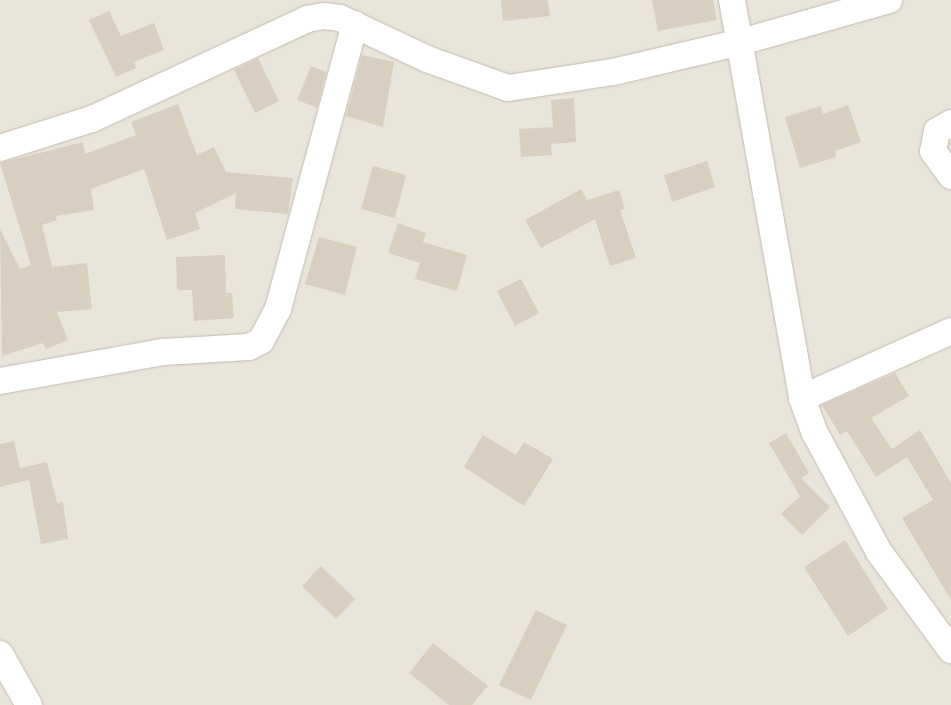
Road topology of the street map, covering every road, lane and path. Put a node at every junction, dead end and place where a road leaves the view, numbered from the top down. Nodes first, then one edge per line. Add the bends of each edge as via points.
1 (732, 0) edge
2 (888, 0) edge
3 (355, 24) junction
4 (741, 42) junction
5 (951, 122) edge
6 (0, 148) edge
7 (951, 176) edge
8 (951, 331) edge
9 (0, 381) edge
10 (802, 398) junction
11 (951, 650) edge
12 (0, 654) edge
13 (29, 705) edge

1 - 4 street
2 - 4 street
3 - 4 street via 427,59 508,88 613,72
3 - 6 street via 324,16 306,19 92,119
3 - 9 street via 278,309 261,341 249,347 163,352
4 - 10 street
5 - 7 street via 937,131 933,151
8 - 10 street
10 - 11 street via 815,432 879,552
12 - 13 street

